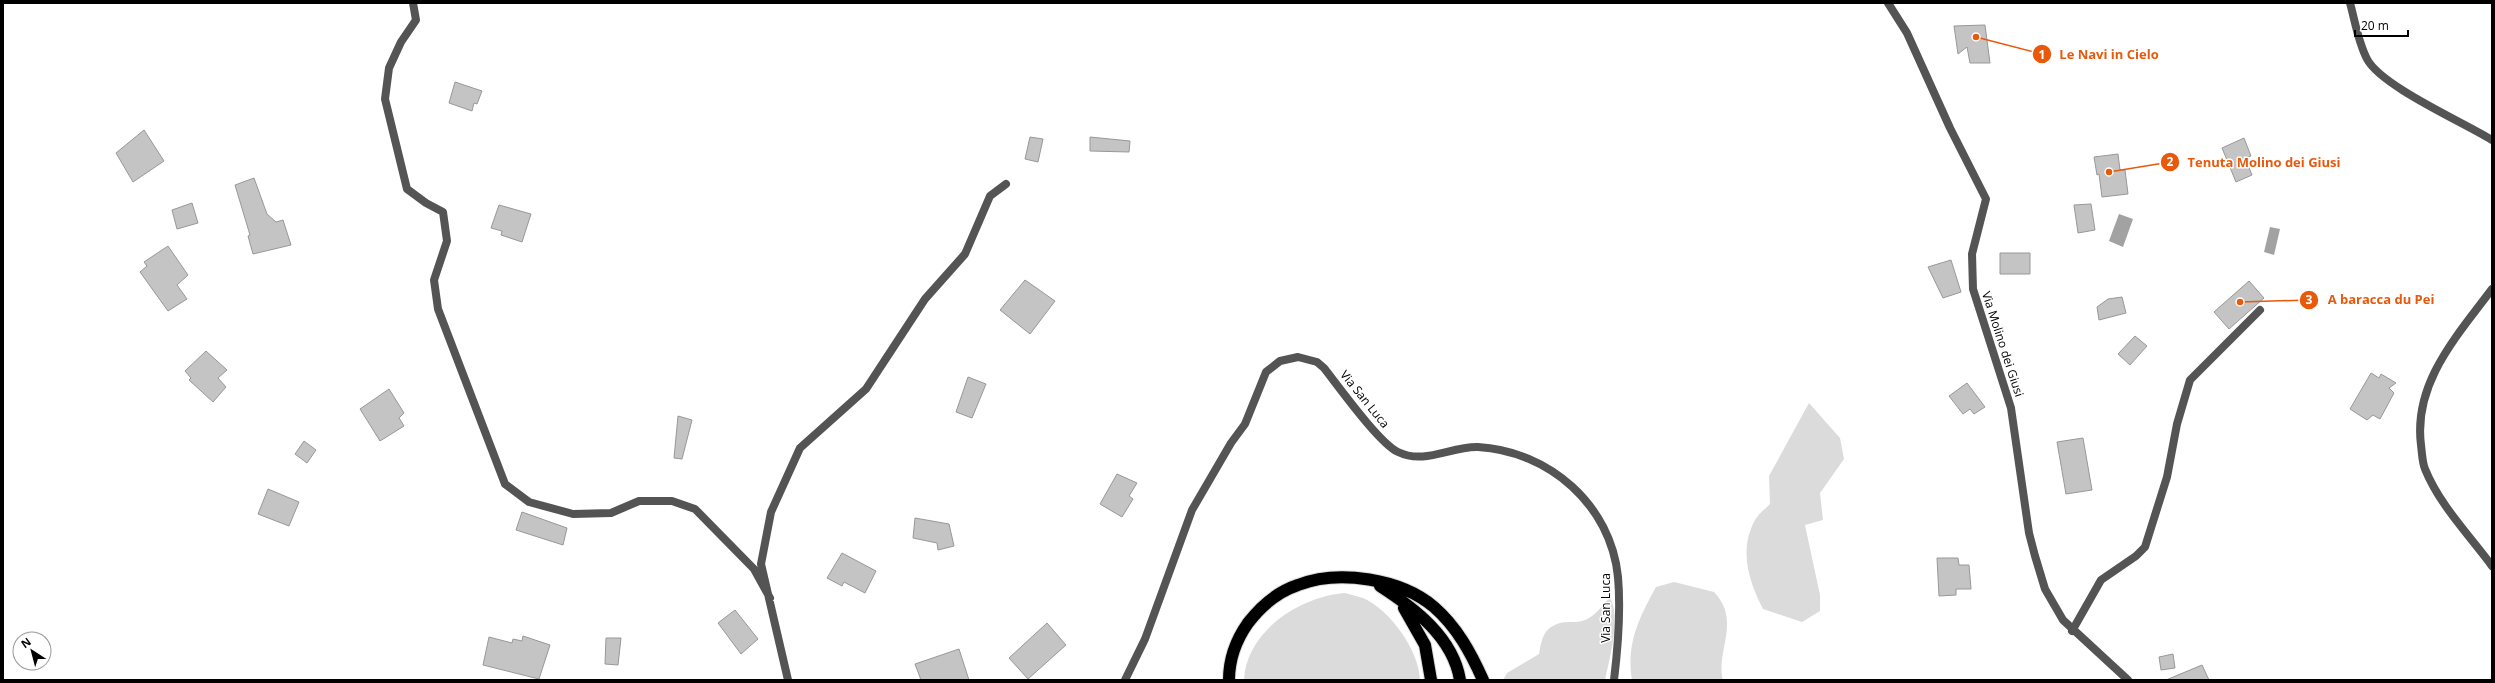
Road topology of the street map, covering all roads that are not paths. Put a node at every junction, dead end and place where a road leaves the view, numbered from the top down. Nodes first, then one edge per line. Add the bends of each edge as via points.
1 (413, 3) edge
2 (1888, 3) edge
3 (2350, 3) edge
4 (2492, 140) edge
5 (1006, 184) dead end
6 (2492, 289) edge
7 (2260, 310) dead end
8 (2492, 566) edge
9 (1372, 581) junction
10 (770, 598) junction
11 (1399, 600) junction
12 (2072, 631) junction
13 (788, 680) edge
14 (1125, 680) edge
15 (1230, 680) edge
16 (1431, 680) edge
17 (1460, 680) edge
18 (1483, 680) edge
19 (1614, 680) edge
20 (2128, 680) edge

1 - 10 street via 416,20 401,42 389,68 385,99 407,188 443,212 447,241 434,280 438,309 505,484 529,502 573,514 611,513 639,501 672,501 695,509 754,569
2 - 12 street, Via Molino dei Giusi via 1907,33 1986,199 1972,254 1973,289 2011,408 2029,533 2035,556 2053,605
3 - 4 street via 2367,60 2383,76
5 - 10 street via 990,196 965,254 925,299 866,389 800,448 771,512 761,564
6 - 8 street via 2444,354 2425,392 2418,425 2424,467 2436,490
7 - 12 street via 2190,380 2177,424 2166,477 2145,546 2136,556 2101,580
9 - 11 highway
9 - 15 highway via 1351,578 1318,580 1298,584 1269,601 1257,612 1237,640
9 - 18 highway via 1400,588 1434,607 1460,636
10 - 13 street
11 - 16 highway via 1425,645
11 - 17 highway via 1432,625 1445,643
12 - 20 street, Via Molino dei Giusi
14 - 19 street, Via San Luca via 1145,640 1192,510 1245,424 1266,372 1280,361 1298,357 1317,362 1324,368 1384,442 1398,452 1417,457 1476,447 1502,450 1544,465 1570,483 1603,527 1615,560 1618,577

